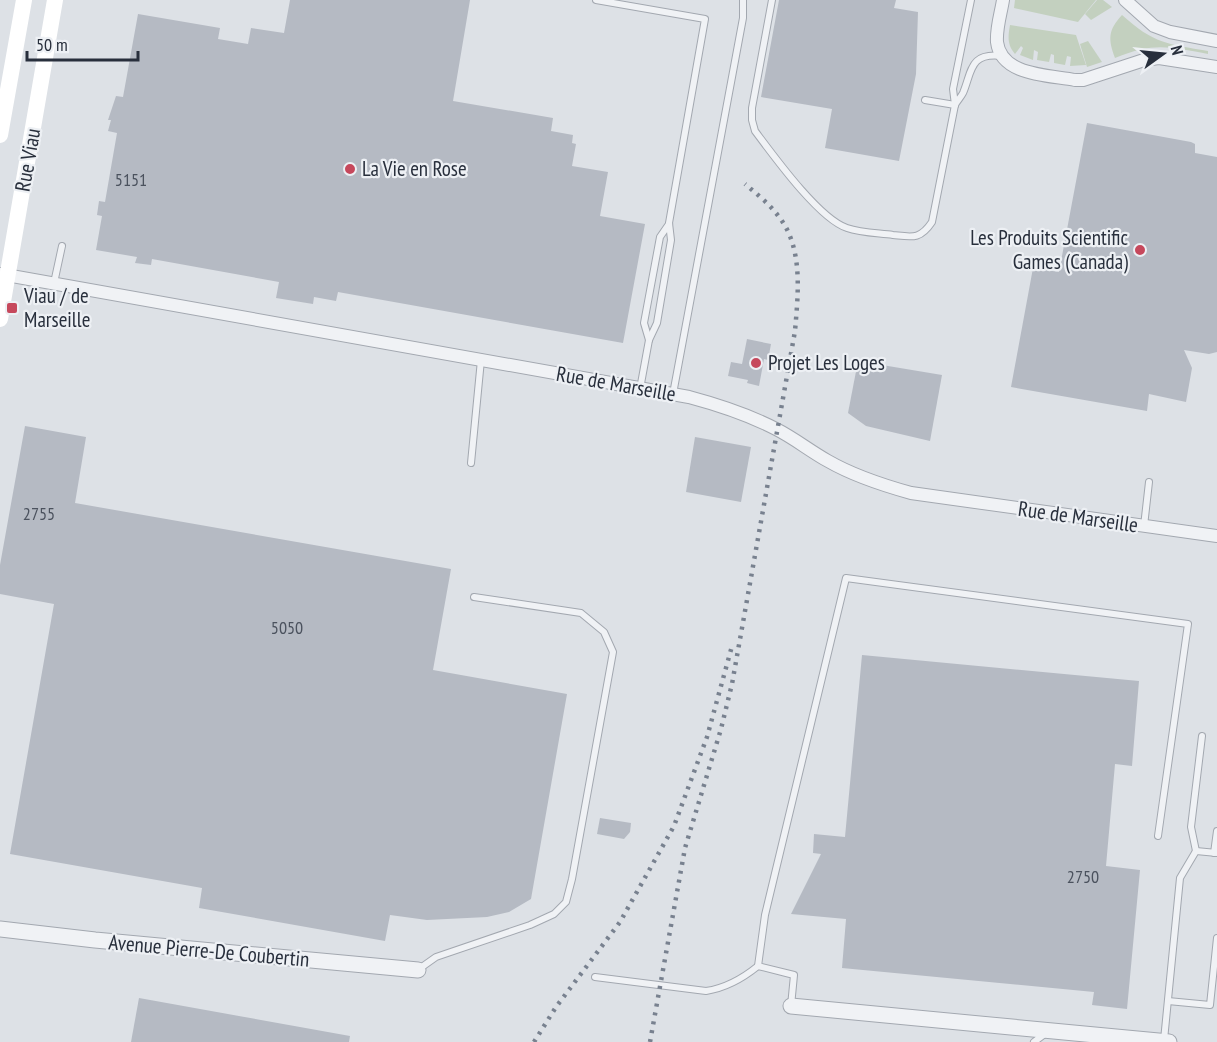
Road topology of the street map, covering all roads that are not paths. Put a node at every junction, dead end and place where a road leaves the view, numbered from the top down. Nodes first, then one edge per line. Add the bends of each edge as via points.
1 (24, 0) edge
2 (55, 0) edge
3 (596, 0) edge
4 (743, 0) edge
5 (771, 0) edge
6 (971, 0) edge
7 (1003, 0) edge
8 (1125, 0) edge
9 (1217, 41) edge
10 (1003, 56) junction
11 (1217, 67) edge
12 (925, 100) dead end
13 (954, 105) junction
14 (0, 135) edge
15 (669, 224) junction
16 (62, 246) dead end
17 (4, 274) edge
18 (54, 283) junction
19 (0, 319) edge
20 (649, 340) junction
21 (481, 360) junction
22 (640, 389) junction
23 (673, 394) junction
24 (471, 463) dead end
25 (1149, 482) dead end
26 (1144, 526) junction
27 (1217, 536) edge
28 (474, 597) dead end
29 (1202, 736) dead end
30 (1217, 831) edge
31 (1158, 836) dead end
32 (1196, 851) junction
33 (1215, 853) edge
34 (0, 929) edge
35 (1217, 938) edge
36 (758, 966) junction
37 (418, 970) joint
38 (595, 977) dead end
39 (1168, 1001) junction
40 (791, 1006) joint
41 (1045, 1035) edge
42 (1034, 1042) edge
43 (1164, 1042) edge
44 (1169, 1042) edge

1 - 14 main road, Rue Viau
2 - 17 main road, Rue Viau
3 - 15 lane via 705,19
4 - 23 lane
5 - 13 lane via 752,108 755,131 809,198 845,228 914,238 927,230 932,222
6 - 13 lane via 952,93
7 - 10 street via 997,37
8 - 9 street via 1154,26
10 - 11 street via 1024,71 1075,80 1159,58
10 - 13 lane via 987,56 976,62 963,94
12 - 13 lane
15 - 20 lane via 672,240 657,323
15 - 20 lane via 660,237 644,323
16 - 18 lane
17 - 18 street, Rue de Marseille
17 - 19 main road, Rue Viau
18 - 21 street, Rue de Marseille
20 - 22 lane
21 - 22 street, Rue de Marseille
21 - 24 lane
22 - 23 street, Rue de Marseille
23 - 26 street, Rue de Marseille via 754,419 831,463 890,487
25 - 26 lane
26 - 27 street, Rue de Marseille
28 - 37 lane via 581,613 604,632 613,652 566,902 554,914 436,957
29 - 32 lane via 1191,826
30 - 33 lane
31 - 36 lane via 1188,624 846,578 765,915
32 - 33 lane
32 - 39 lane via 1180,878
34 - 37 street, Avenue Pierre-De Coubertin
35 - 39 lane via 1210,1005
36 - 38 lane via 721,989 706,991
36 - 40 lane via 794,975
39 - 43 lane
40 - 41 street
41 - 42 lane
41 - 43 street
43 - 44 street

